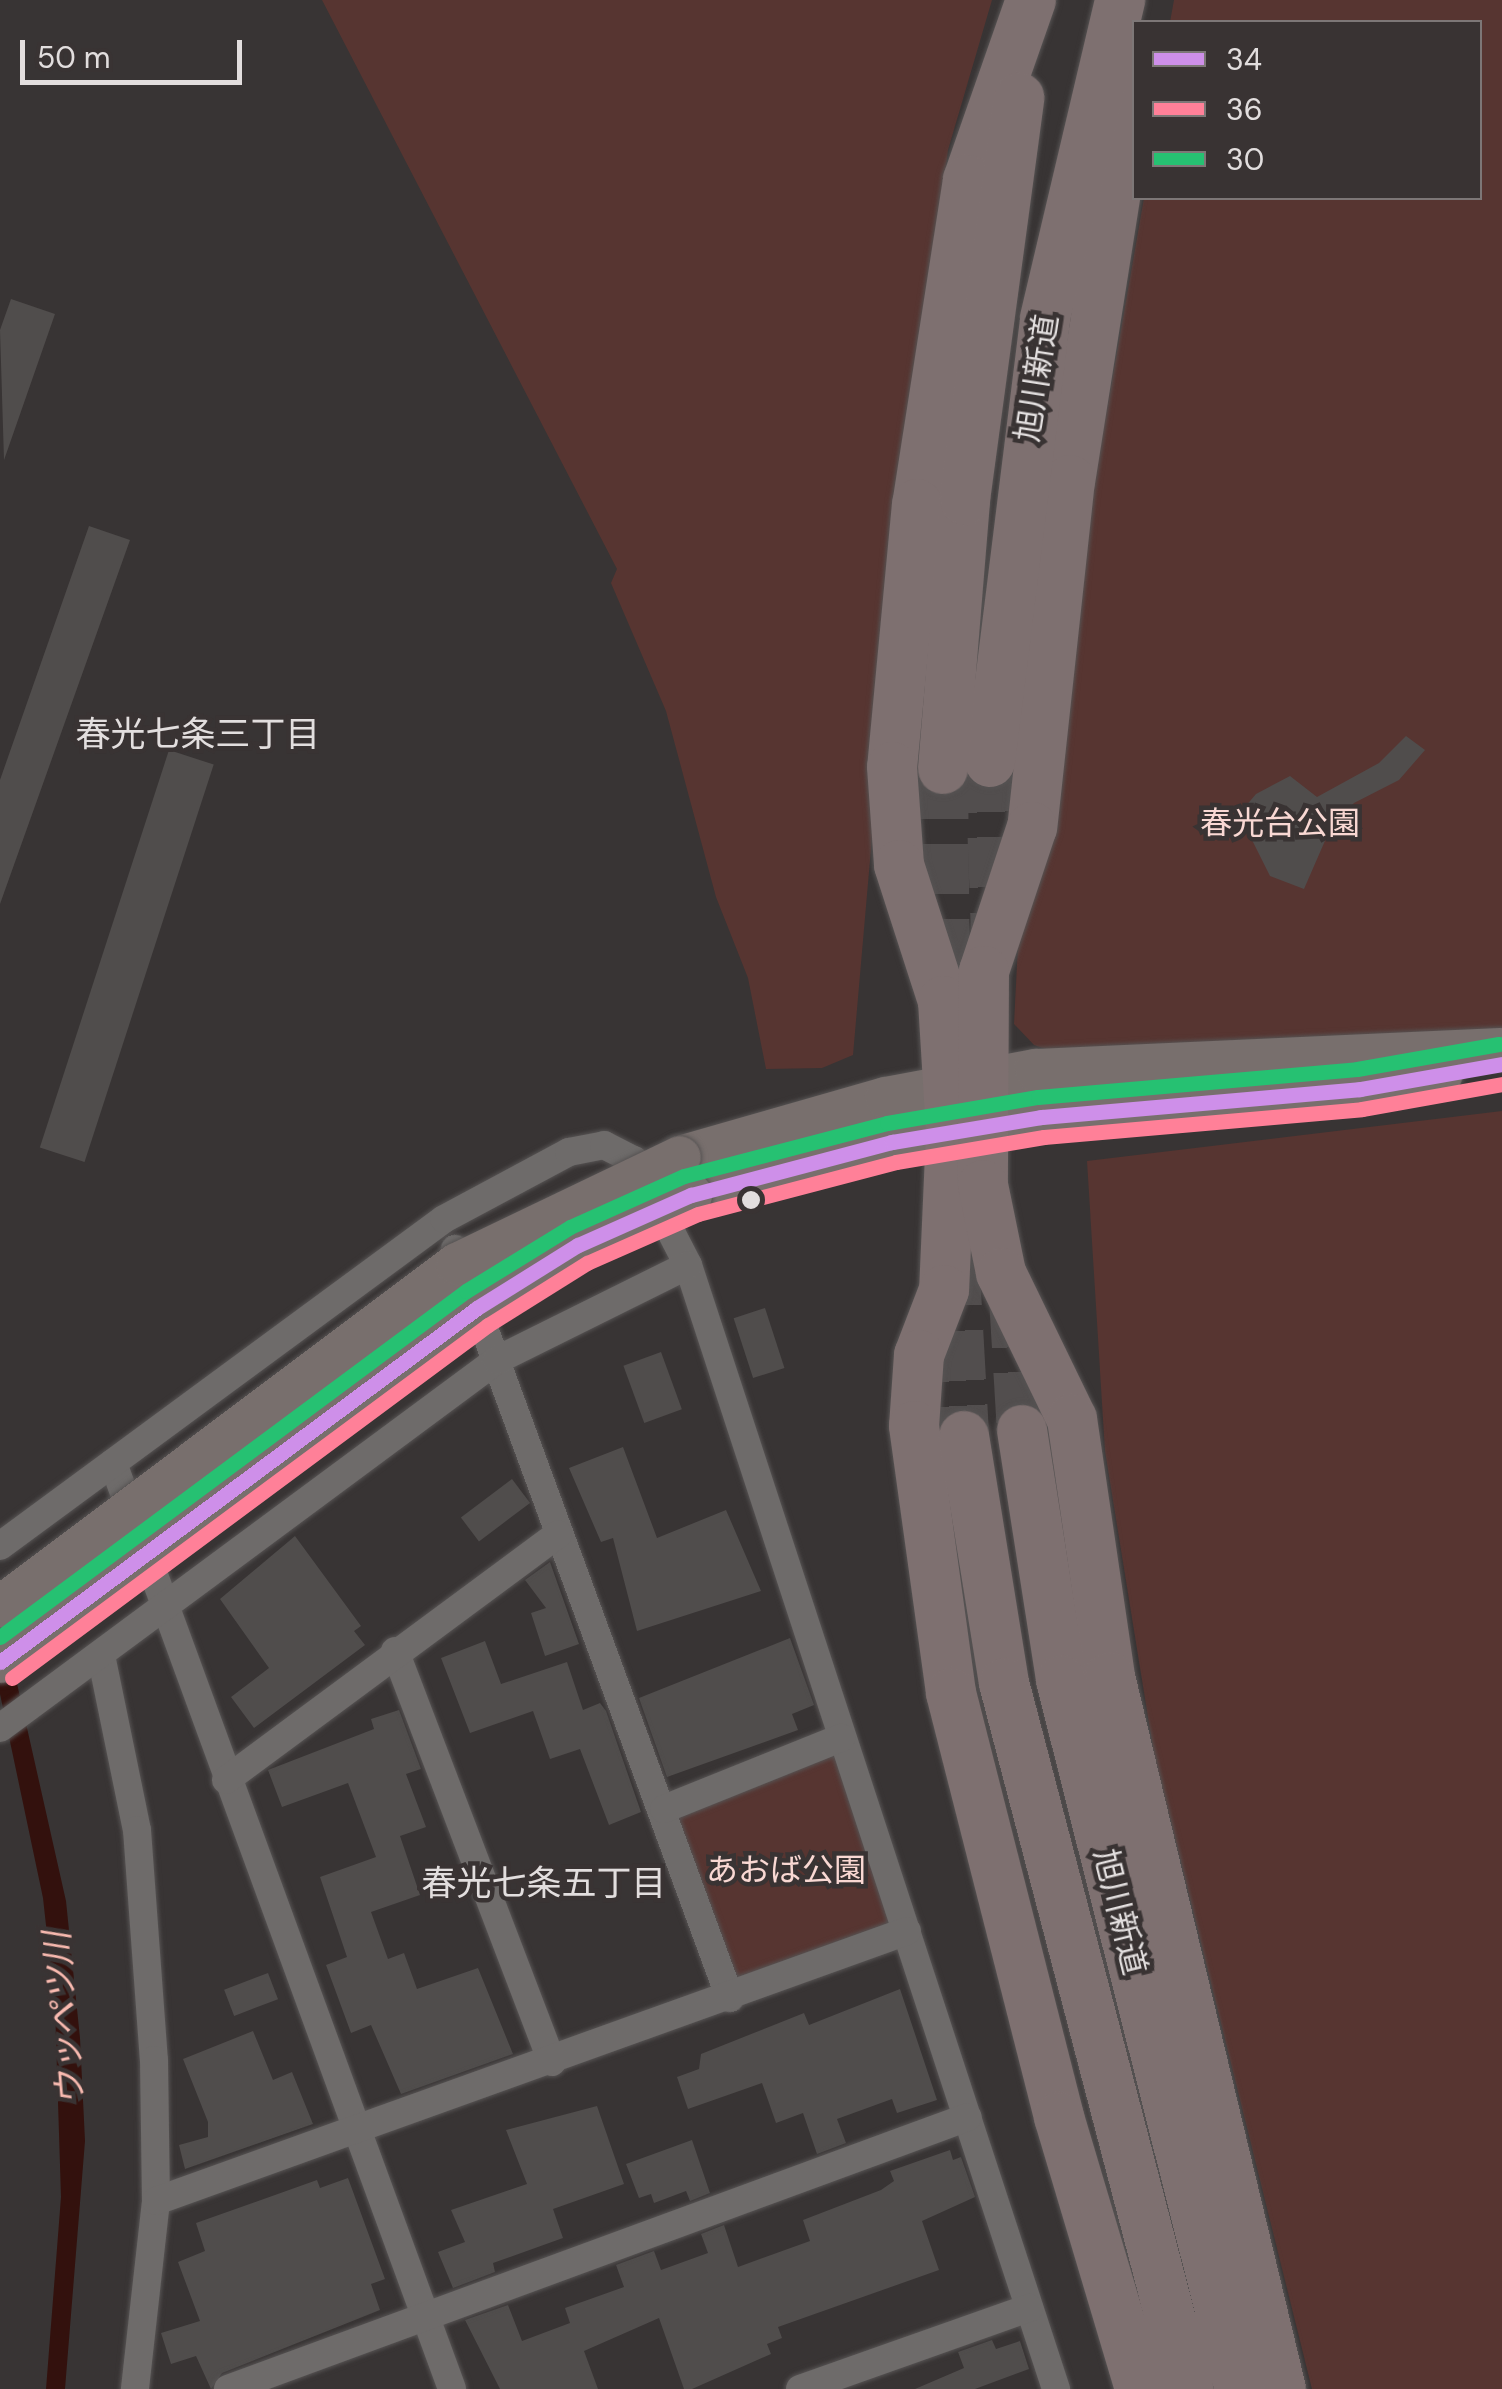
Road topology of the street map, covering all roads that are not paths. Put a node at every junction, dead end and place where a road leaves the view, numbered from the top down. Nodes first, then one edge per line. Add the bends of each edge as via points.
1 (1031, 0) edge
2 (1120, 0) edge
3 (1132, 91) edge
4 (1502, 1048) edge
5 (1502, 1064) edge
6 (966, 1106) junction
7 (686, 1176) junction
8 (444, 1219) junction
9 (688, 1265) junction
10 (496, 1360) junction
11 (1022, 1430) tunnel mouth
12 (964, 1436) tunnel mouth
13 (113, 1463) junction
14 (558, 1534) junction
15 (0, 1546) edge
16 (170, 1604) junction
17 (0, 1608) edge
18 (395, 1651) junction
19 (93, 1661) junction
20 (0, 1662) edge
21 (0, 1728) edge
22 (841, 1738) junction
23 (226, 1780) junction
24 (664, 1809) junction
25 (907, 1931) junction
26 (730, 1998) junction
27 (552, 2062) junction
28 (968, 2116) junction
29 (360, 2130) junction
30 (156, 2201) junction
31 (1029, 2308) junction
32 (427, 2320) junction
33 (135, 2389) edge
34 (228, 2389) edge
35 (452, 2389) edge
36 (800, 2389) edge
37 (1056, 2389) edge
38 (1140, 2389) edge
39 (1189, 2389) edge
40 (1240, 2389) edge
41 (1281, 2389) edge

1 - 2 highway, 旭川新道 via 966,500 966,766 1045,318
1 - 6 highway via 968,180 918,504 892,767 898,865 943,1001
3 - 6 highway via 1070,480 1032,828 984,972
4 - 6 main road via 1036,1070
5 - 6 main road via 1360,1089
6 - 7 main road
6 - 38 highway via 944,1290 919,1356 914,1426 951,1693 1059,2117
6 - 41 highway via 1001,1273 1072,1419 1110,1677
7 - 17 main road, bridge via 457,1264
7 - 20 main road, bridge via 477,1308
8 - 9 street via 569,1152 604,1144 650,1178
8 - 10 street
8 - 13 street
9 - 10 street
9 - 22 street
10 - 14 street
10 - 16 street
11 - 40 highway, 旭川新道 via 1061,1680
12 - 39 highway, 旭川新道 via 1004,1683
13 - 15 street
13 - 16 street
14 - 18 street
14 - 24 street
16 - 19 street
16 - 23 street
18 - 23 street
18 - 27 street
19 - 21 street
19 - 30 street via 137,1830
22 - 24 street
22 - 25 street
23 - 29 street
24 - 26 street
25 - 26 street
25 - 28 street
26 - 27 street
27 - 29 street
28 - 31 street
28 - 32 street
29 - 30 street
29 - 32 street
30 - 33 street
31 - 36 street
31 - 37 street
32 - 34 street
32 - 35 street

